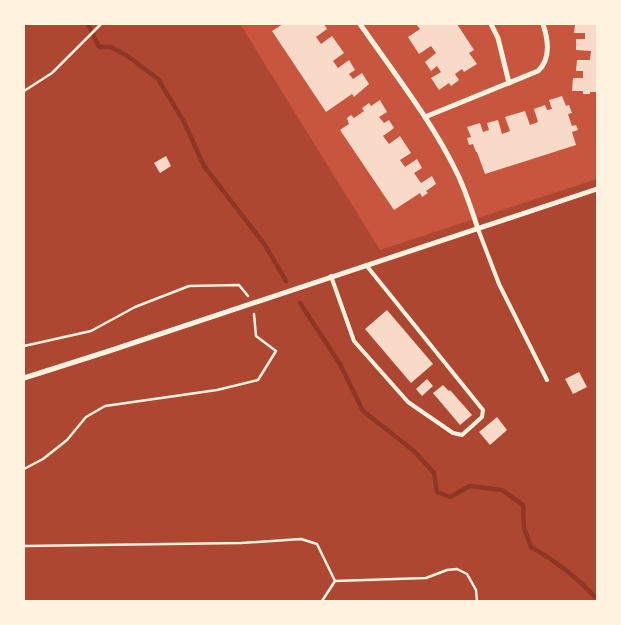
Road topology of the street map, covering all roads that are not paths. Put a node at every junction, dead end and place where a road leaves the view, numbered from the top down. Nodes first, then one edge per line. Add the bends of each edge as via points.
1 (360, 24) edge
2 (491, 24) edge
3 (543, 24) edge
4 (509, 83) junction
5 (425, 117) junction
6 (597, 189) edge
7 (478, 229) junction
8 (366, 265) junction
9 (331, 276) junction
10 (24, 378) edge
11 (547, 380) dead end

1 - 5 street
2 - 4 street via 498,38
3 - 4 street via 547,54 544,66
4 - 5 street
5 - 7 street via 458,176
6 - 7 street
7 - 8 street
7 - 11 lane via 499,284
8 - 9 street
8 - 9 lane via 483,410 482,417 462,435 453,433 408,402 354,341
9 - 10 street

